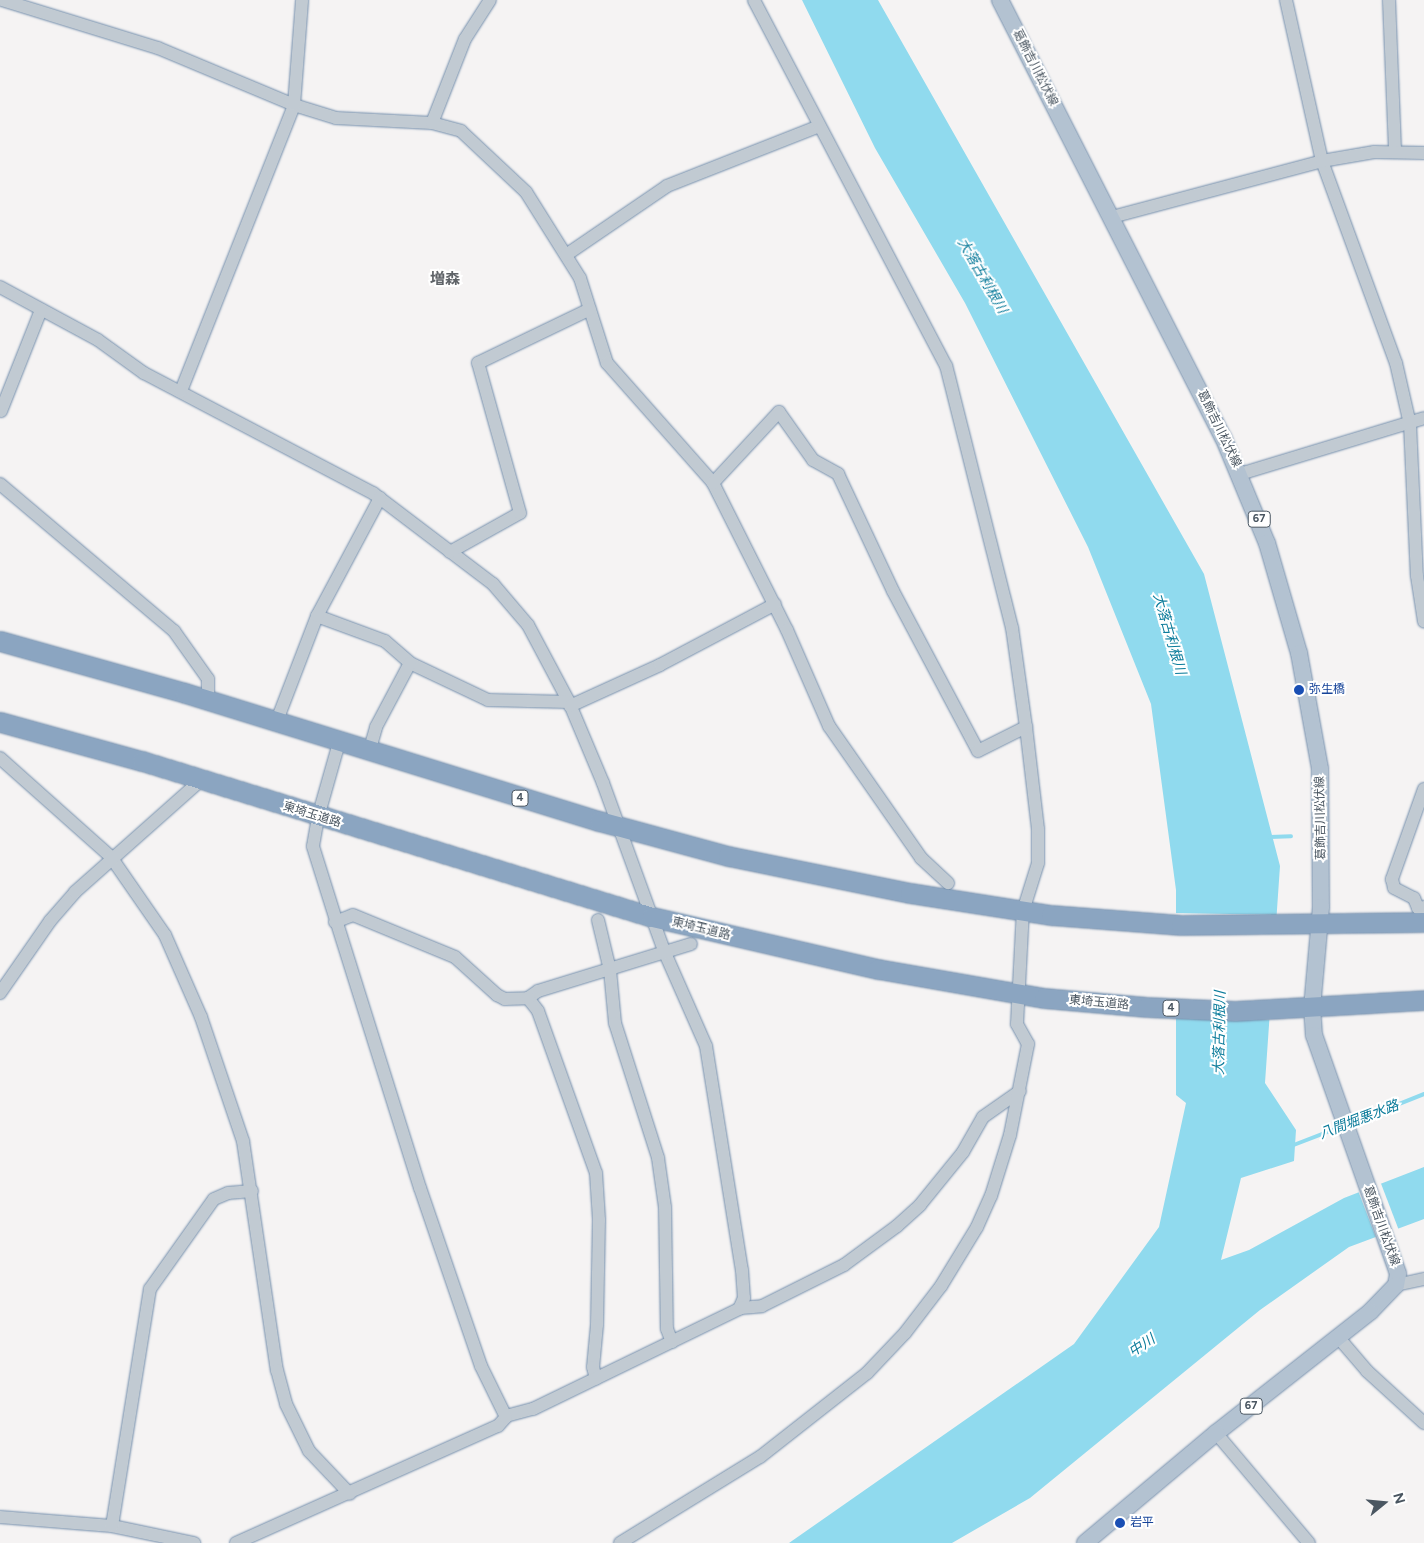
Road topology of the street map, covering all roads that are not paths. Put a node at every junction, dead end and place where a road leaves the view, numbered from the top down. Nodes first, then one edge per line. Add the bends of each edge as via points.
1 (302, 0) edge
2 (490, 0) edge
3 (754, 0) edge
4 (1000, 0) edge
5 (1286, 0) edge
6 (1389, 0) edge
7 (10, 1) edge
8 (294, 105) junction
9 (432, 123) junction
10 (819, 126) junction
11 (1395, 152) junction
12 (1424, 153) edge
13 (1322, 161) junction
14 (1112, 217) junction
15 (566, 255) junction
16 (0, 287) edge
17 (590, 309) junction
18 (40, 310) junction
19 (181, 391) junction
20 (1, 411) edge
21 (1424, 418) edge
22 (1410, 424) junction
23 (1240, 474) junction
24 (713, 483) junction
25 (0, 484) edge
26 (380, 498) junction
27 (450, 552) junction
28 (1421, 596) edge
29 (775, 604) junction
30 (317, 616) junction
31 (1424, 621) edge
32 (0, 642) edge
33 (410, 663) junction
34 (208, 700) junction
35 (569, 704) junction
36 (0, 722) edge
37 (276, 723) junction
38 (1026, 727) junction
39 (339, 743) junction
40 (369, 752) junction
41 (0, 758) edge
42 (201, 780) junction
43 (1424, 789) edge
44 (318, 817) junction
45 (619, 826) junction
46 (111, 857) junction
47 (948, 883) dead end
48 (1424, 907) edge
49 (1023, 911) junction
50 (652, 917) junction
51 (598, 920) dead end
52 (335, 922) junction
53 (1424, 922) edge
54 (1320, 924) junction
55 (691, 944) dead end
56 (665, 953) junction
57 (610, 970) junction
58 (0, 993) edge
59 (1021, 994) junction
60 (528, 998) junction
61 (1424, 1000) edge
62 (1305, 1008) junction
63 (1020, 1091) junction
64 (252, 1190) junction
65 (1424, 1279) edge
66 (1396, 1285) junction
67 (739, 1309) junction
68 (1338, 1337) junction
69 (672, 1342) junction
70 (596, 1380) junction
71 (506, 1416) junction
72 (1424, 1423) edge
73 (1216, 1433) junction
74 (350, 1494) junction
75 (0, 1517) edge
76 (112, 1526) junction
77 (1090, 1542) edge
78 (194, 1543) edge
79 (236, 1543) edge
80 (620, 1543) edge
81 (1308, 1543) edge

1 - 8 street
2 - 9 street via 465,39
3 - 10 street
4 - 14 main road, 葛飾吉川松伏線 / 67
5 - 13 street
6 - 11 street
7 - 8 street via 158,48
8 - 9 street via 336,118
8 - 19 street
9 - 15 street via 461,132 526,192
10 - 15 street via 667,186
10 - 38 street via 946,366 1012,628
11 - 12 street
11 - 13 street
13 - 14 street
13 - 22 street via 1396,363
14 - 23 main road, 葛飾吉川松伏線 / 67
15 - 17 street via 580,278
16 - 18 street
17 - 24 street via 607,363
17 - 27 street via 478,363 520,513
18 - 19 street via 98,340 144,374
18 - 20 street
19 - 26 street
21 - 22 street
22 - 23 street
22 - 28 street
23 - 54 main road, 葛飾吉川松伏線 / 67 via 1259,519 1281,589 1315,727 1322,813
24 - 29 street
24 - 38 street via 779,412 813,460 838,474 893,591 978,751
25 - 34 street via 174,631 208,679
26 - 27 street
26 - 30 street
27 - 35 street via 493,584 528,625
28 - 31 street
29 - 35 street via 660,665
29 - 47 street via 829,726 919,855
30 - 33 street via 385,641
30 - 37 street
32 - 34 highway, 4
33 - 35 street via 488,700
33 - 40 street via 376,727
34 - 37 highway, 4
35 - 45 street
36 - 42 highway, 東埼玉道路 / 4
37 - 39 highway, 4
38 - 49 street via 1038,863
39 - 40 highway, 4
39 - 44 street
40 - 45 highway, 4
41 - 46 street
42 - 44 highway, 東埼玉道路 / 4
42 - 46 street
43 - 48 street via 1392,879 1394,888 1414,898 1418,908
44 - 50 highway, 東埼玉道路 / 4
44 - 52 street via 313,846
45 - 49 highway, 4 via 738,858 946,900
45 - 50 street
46 - 58 street via 50,921
46 - 64 street via 165,935 201,1017 231,1099
49 - 54 highway, 4 via 1180,925
49 - 59 street
50 - 56 street
50 - 59 highway, 東埼玉道路 / 4 via 878,969
51 - 57 street
52 - 60 street via 353,915 455,957 505,999
52 - 71 street via 481,1366
53 - 54 highway, 4
54 - 62 main road, 葛飾吉川松伏線 / 67
55 - 56 street
56 - 57 street
56 - 67 street via 706,1046 742,1270 744,1298
57 - 60 street via 538,991
57 - 69 street via 615,1023 658,1158 665,1207 667,1329
59 - 62 highway, 東埼玉道路 / 4 via 1235,1011
59 - 63 street via 1017,1024 1028,1044
60 - 70 street via 538,1011 596,1173 599,1220 597,1325 592,1367
61 - 62 highway, 東埼玉道路 / 4
62 - 66 main road, 葛飾吉川松伏線 / 67 via 1330,1088 1394,1261
63 - 67 street via 983,1117 963,1152 920,1205 876,1243 844,1264 769,1302
63 - 80 street via 1010,1135 977,1227 941,1286 892,1348 855,1383 760,1457
64 - 74 street via 277,1370 286,1404 309,1451
64 - 76 street via 228,1193 214,1199 150,1289
65 - 66 street
66 - 68 main road, 葛飾吉川松伏線 / 67 via 1387,1298
67 - 69 street
68 - 72 street via 1368,1371
68 - 73 main road, 葛飾吉川松伏線 / 67
69 - 70 street
70 - 71 street via 533,1409
71 - 74 street via 502,1424
73 - 77 main road, 葛飾吉川松伏線 / 67
73 - 81 street
74 - 79 street
75 - 76 street
76 - 78 street

